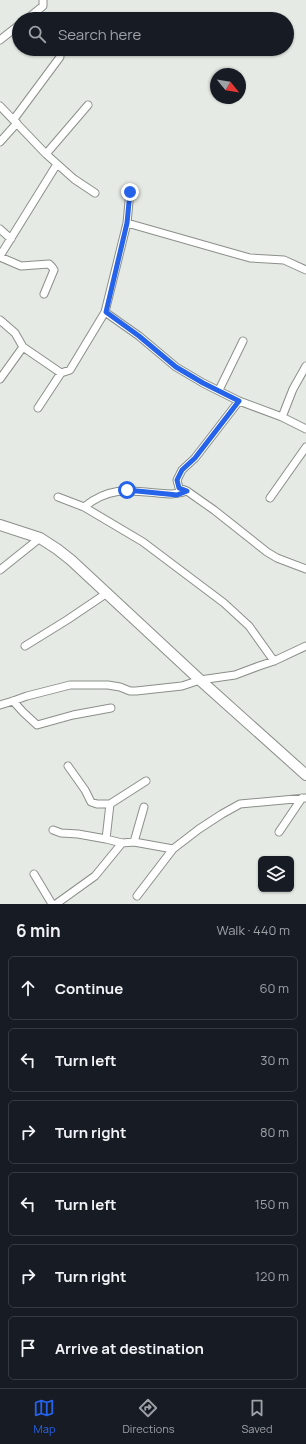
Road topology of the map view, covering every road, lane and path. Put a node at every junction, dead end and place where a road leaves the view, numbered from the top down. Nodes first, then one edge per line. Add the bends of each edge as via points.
1 (43, 0) edge
2 (36, 12) edge
3 (12, 31) edge
4 (0, 40) edge
5 (60, 56) edge
6 (88, 105) dead end
7 (0, 106) edge
8 (15, 121) junction
9 (0, 142) edge
10 (46, 154) junction
11 (57, 164) junction
12 (130, 192) dead end
13 (95, 193) dead end
14 (127, 223) junction
15 (0, 229) edge
16 (11, 239) junction
17 (0, 256) edge
18 (306, 270) edge
19 (44, 294) dead end
20 (106, 312) junction
21 (0, 320) edge
22 (243, 341) dead end
23 (22, 347) junction
24 (306, 366) edge
25 (61, 373) junction
26 (0, 378) edge
27 (219, 390) junction
28 (239, 401) junction
29 (38, 408) dead end
30 (282, 417) junction
31 (306, 429) edge
32 (306, 447) edge
33 (187, 491) junction
34 (58, 497) dead end
35 (270, 498) dead end
36 (84, 507) junction
37 (0, 525) edge
38 (40, 538) junction
39 (306, 569) edge
40 (0, 570) edge
41 (106, 593) junction
42 (25, 646) dead end
43 (306, 646) edge
44 (274, 661) junction
45 (200, 680) junction
46 (13, 701) junction
47 (0, 705) edge
48 (111, 708) dead end
49 (68, 766) dead end
50 (306, 775) edge
51 (146, 781) dead end
52 (304, 798) edge
53 (110, 804) junction
54 (144, 807) dead end
55 (53, 830) dead end
56 (280, 832) dead end
57 (106, 839) junction
58 (134, 842) junction
59 (122, 843) junction
60 (173, 848) junction
61 (34, 874) dead end
62 (138, 896) dead end
63 (52, 904) edge
64 (56, 904) edge

1 - 2 street via 43,6
3 - 4 street
5 - 8 street
6 - 10 street
7 - 8 street
8 - 9 street
8 - 10 street
10 - 11 street
11 - 13 street
11 - 16 street
12 - 14 street
14 - 18 street via 250,258 284,260
14 - 20 street
15 - 16 street
16 - 17 street
17 - 19 street via 21,266 49,264 54,270
20 - 25 street via 70,370
20 - 27 street via 176,367
21 - 23 street via 15,334
22 - 27 street
23 - 25 street
23 - 26 street
24 - 30 street
25 - 29 street
27 - 28 street
28 - 30 street
28 - 33 street via 195,458 182,470 177,480 179,488
30 - 31 street
32 - 35 street
33 - 36 street via 177,495 127,490 101,495
33 - 39 street via 267,552
34 - 36 street
36 - 44 street via 143,542 224,604 249,626
37 - 38 main road
38 - 40 street
38 - 41 main road via 71,560
41 - 42 street
41 - 45 main road
43 - 44 street
44 - 45 street via 235,675
45 - 46 street via 182,686 136,691 108,685 70,685
45 - 50 main road
46 - 47 street
46 - 48 street via 37,725
49 - 53 street via 91,802
51 - 53 street
52 - 56 street
52 - 60 street via 240,804
53 - 57 street
54 - 58 street
55 - 57 street
57 - 59 street
58 - 59 street
58 - 60 street
59 - 64 street via 95,876
60 - 62 street
61 - 63 street

